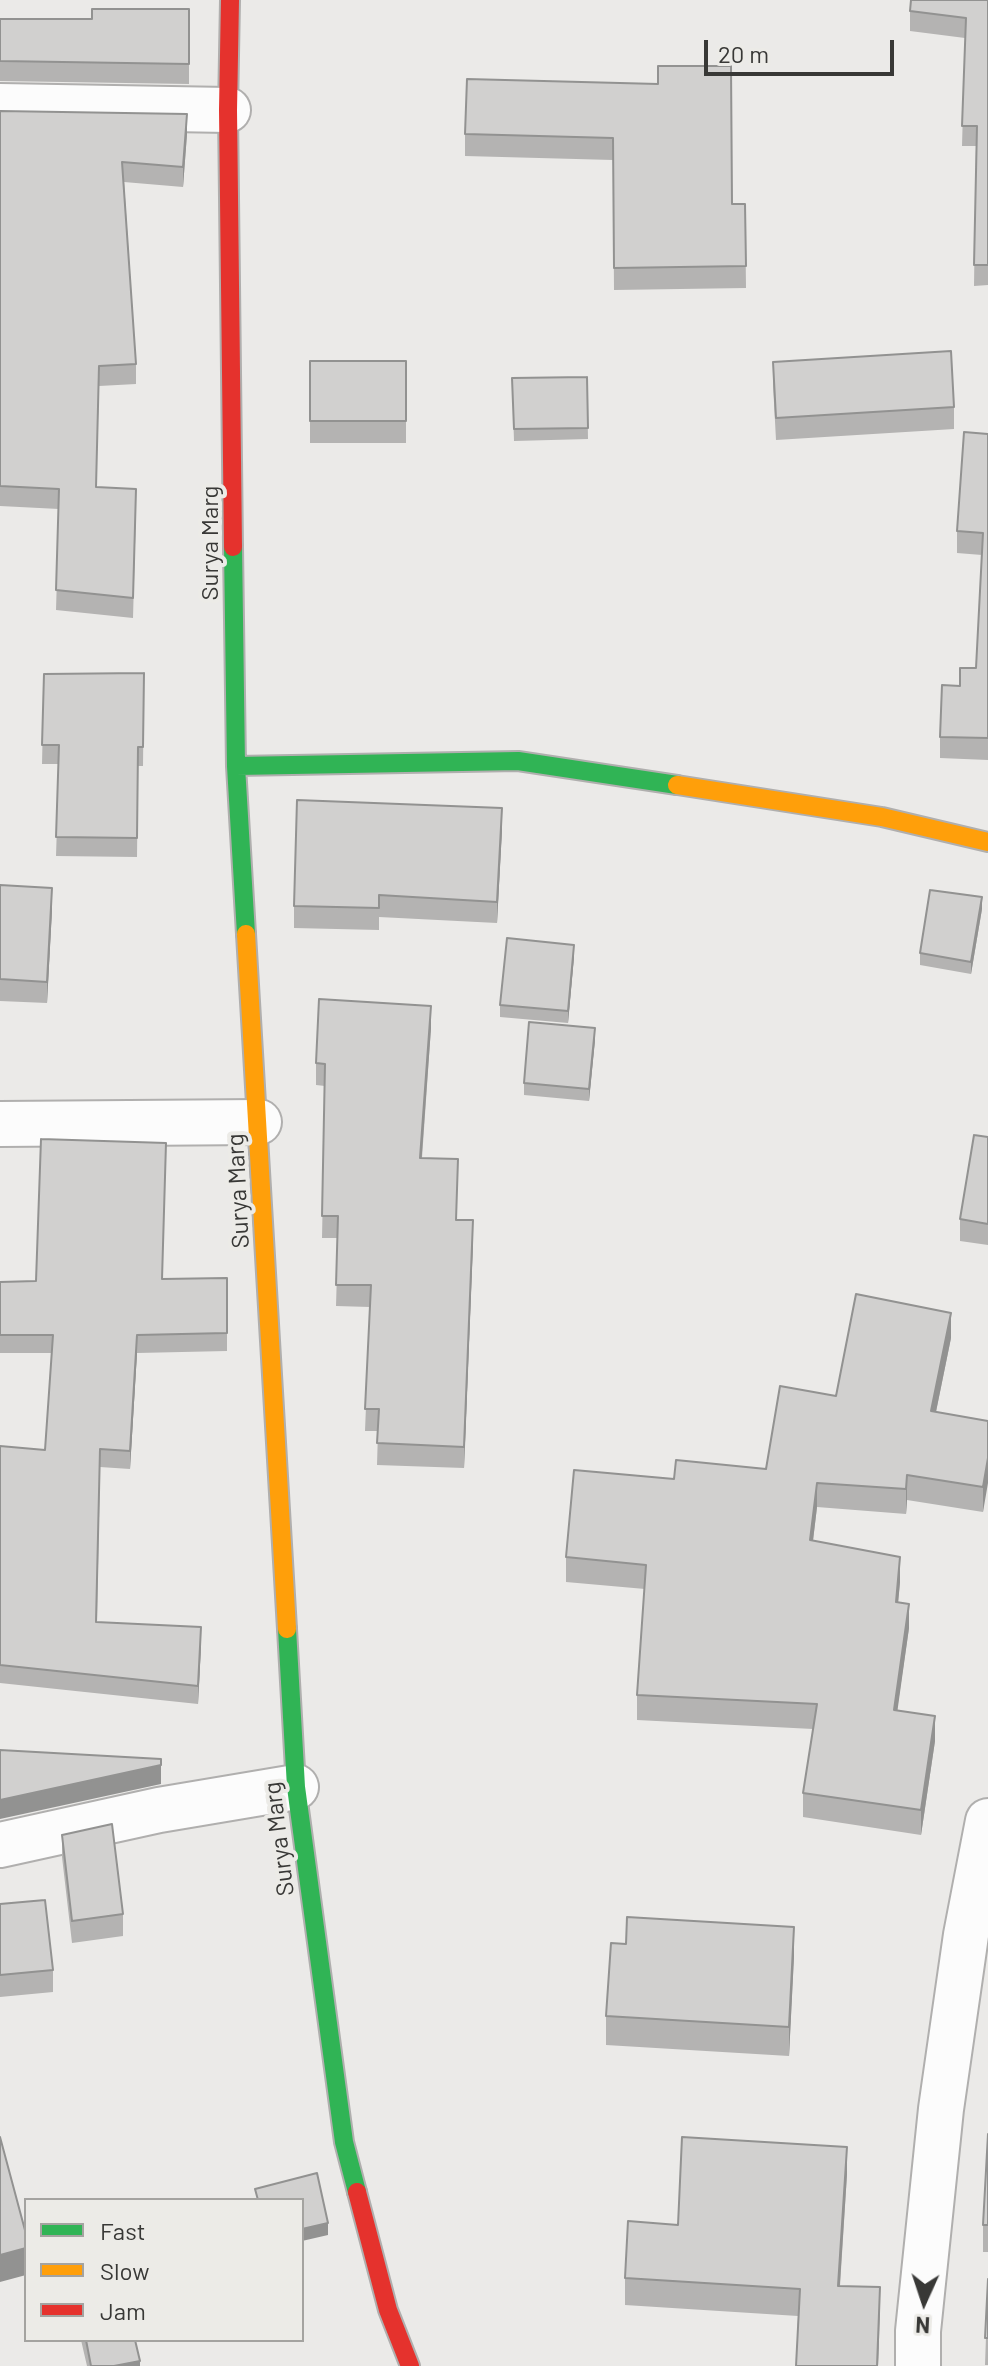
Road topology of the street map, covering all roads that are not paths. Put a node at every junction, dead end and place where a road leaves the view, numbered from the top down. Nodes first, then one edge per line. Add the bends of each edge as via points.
1 (230, 0) edge
2 (0, 106) edge
3 (228, 110) junction
4 (236, 766) junction
5 (988, 842) edge
6 (259, 1122) junction
7 (0, 1124) edge
8 (296, 1787) junction
9 (988, 1821) edge
10 (0, 1845) edge
11 (410, 2366) edge
12 (918, 2366) edge

1 - 3 street, Surya Marg
2 - 3 street
3 - 4 street, Surya Marg
4 - 5 street via 518,761 882,817
4 - 6 street, Surya Marg
6 - 7 street
6 - 8 street, Surya Marg
8 - 10 street
8 - 11 street, Surya Marg via 344,2142 388,2310
9 - 12 street via 941,2109

